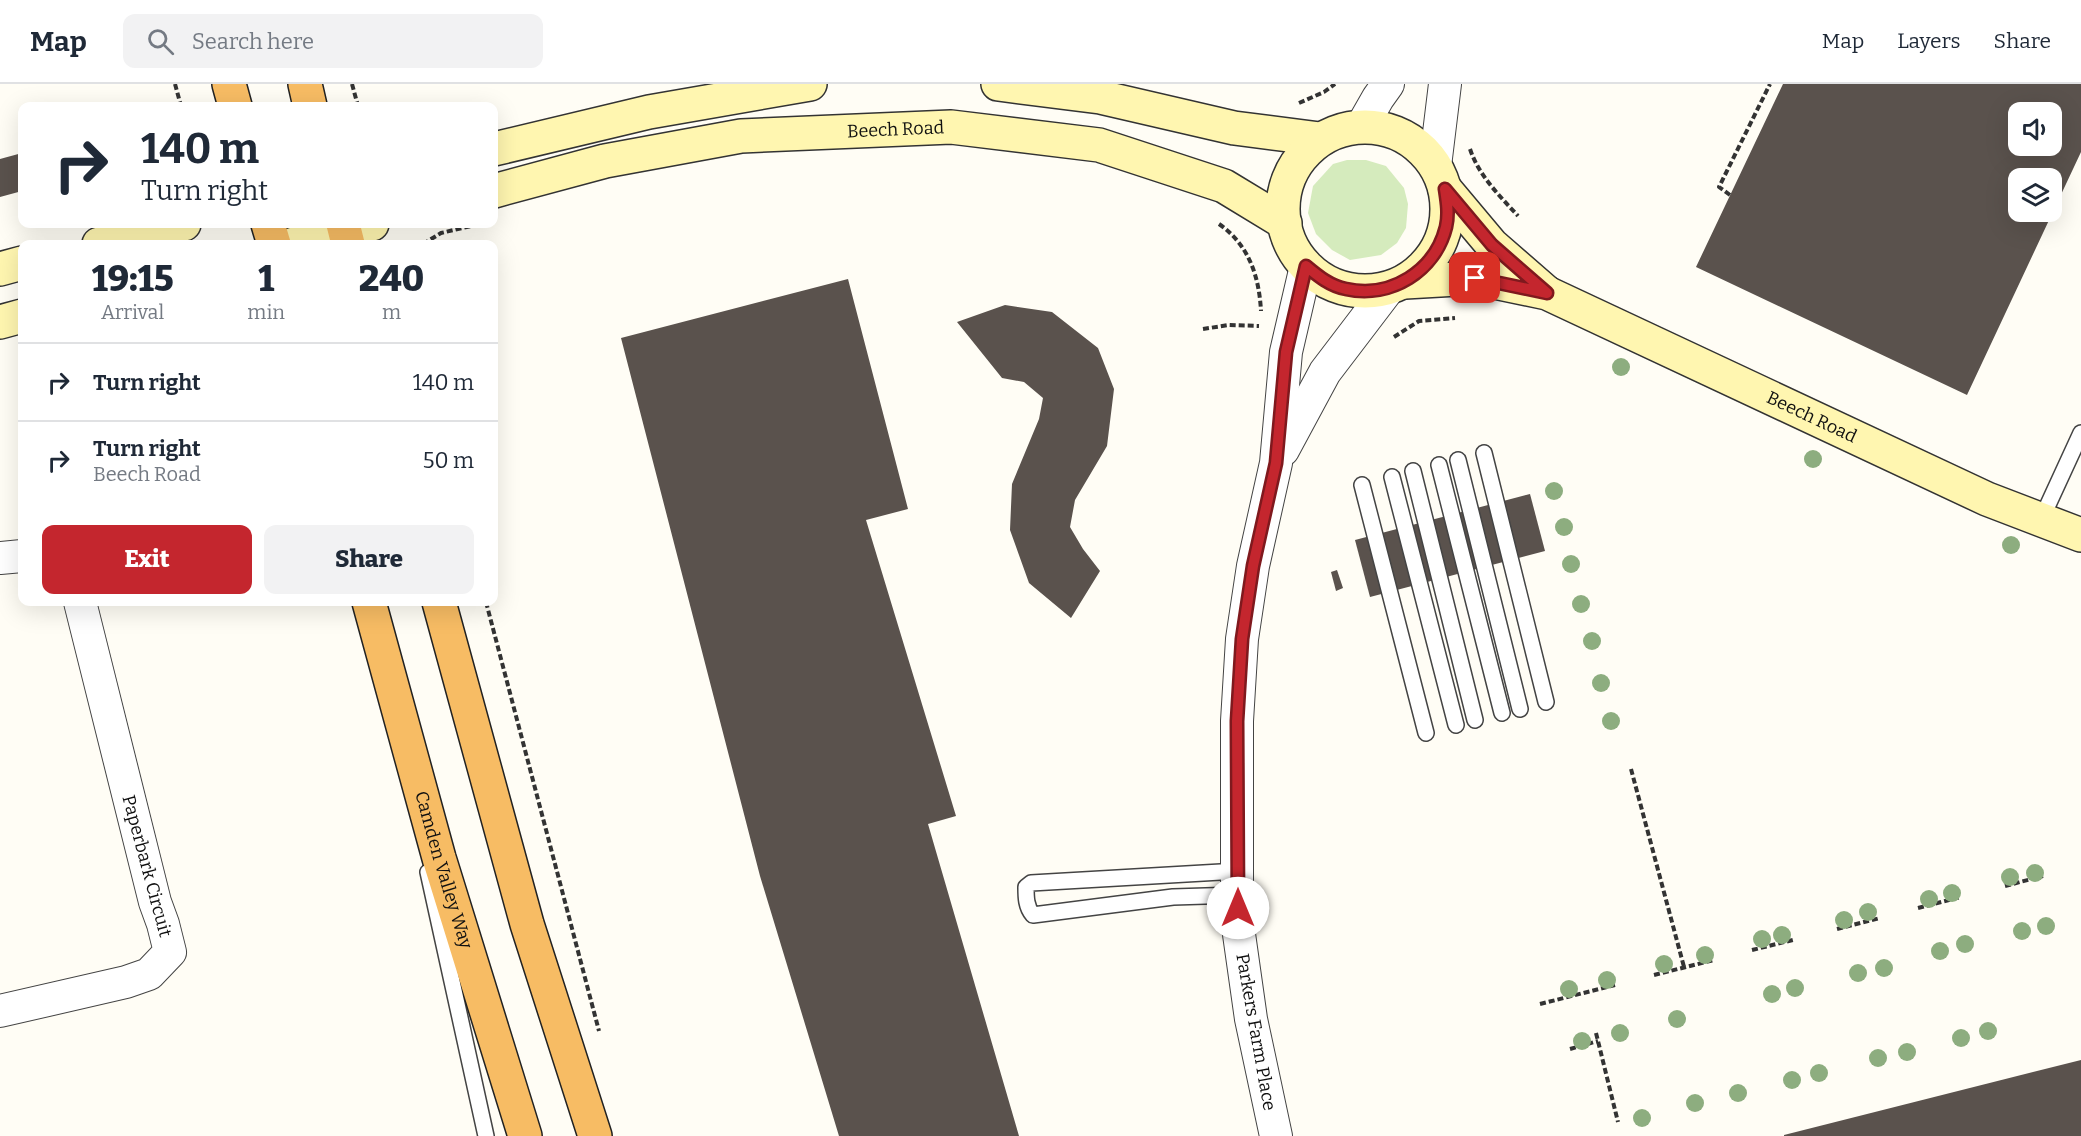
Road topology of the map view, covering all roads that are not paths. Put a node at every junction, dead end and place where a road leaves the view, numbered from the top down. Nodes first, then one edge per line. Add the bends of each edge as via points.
1 (229, 84) edge
2 (304, 84) edge
3 (810, 84) edge
4 (998, 84) edge
5 (1388, 84) edge
6 (1445, 84) edge
7 (234, 102) edge
8 (309, 102) edge
9 (1362, 126) junction
10 (1320, 139) junction
11 (498, 148) edge
12 (1440, 178) junction
13 (498, 190) edge
14 (1285, 223) junction
15 (167, 228) edge
16 (352, 230) edge
17 (116, 240) edge
18 (311, 240) edge
19 (18, 264) edge
20 (1306, 266) junction
21 (0, 269) edge
22 (1397, 285) junction
23 (1547, 293) junction
24 (18, 317) edge
25 (0, 322) edge
26 (2081, 433) edge
27 (1484, 453) dead end
28 (1458, 460) dead end
29 (1276, 463) junction
30 (1439, 465) dead end
31 (1413, 471) dead end
32 (1392, 477) dead end
33 (1362, 485) dead end
34 (2041, 520) junction
35 (2081, 535) edge
36 (18, 556) edge
37 (0, 558) edge
38 (81, 606) edge
39 (370, 606) edge
40 (370, 606) edge
41 (441, 606) edge
42 (1546, 702) dead end
43 (1520, 709) dead end
44 (1502, 713) dead end
45 (1475, 720) dead end
46 (1456, 725) dead end
47 (1426, 733) dead end
48 (1238, 883) junction
49 (0, 1011) edge
50 (486, 1136) edge
51 (525, 1136) edge
52 (595, 1136) edge
53 (1276, 1136) edge

1 - 7 highway
2 - 8 highway
3 - 11 main road via 649,112
4 - 10 main road via 1100,97 1234,128
5 - 9 street
6 - 12 street
9 - 10 main road
9 - 12 main road via 1390,130 1416,144
10 - 14 main road via 1304,152 1284,189 1281,206
12 - 22 main road via 1447,207 1440,243 1419,271
12 - 23 main road, Beech Road via 1492,245
13 - 14 main road, Beech Road via 605,161 741,136 951,127 1099,145 1224,186
14 - 20 main road via 1288,240
15 - 17 main road
16 - 18 main road
19 - 21 main road
20 - 22 main road via 1344,289 1367,291
20 - 29 street, Parkers Farm Place via 1286,352
22 - 23 main road, Beech Road via 1475,278
22 - 29 street, Parkers Farm Place via 1324,372
23 - 34 main road, Beech Road via 1987,499
24 - 25 main road
26 - 34 lane
27 - 42 lane
28 - 43 lane
29 - 48 street, Parkers Farm Place via 1253,566 1242,639 1237,721
30 - 44 lane
31 - 45 lane
32 - 46 lane
33 - 47 lane
34 - 35 main road, Beech Road
36 - 37 street
38 - 49 street, Paperbark Circuit via 170,952 148,974 126,982
39 - 50 lane
40 - 51 highway, Camden Valley Way via 439,858
41 - 52 highway via 527,924
48 - 48 lane via 1173,897 1034,915 1028,910 1026,898 1026,887 1031,883
48 - 53 street, Parkers Farm Place via 1237,920 1251,1019

